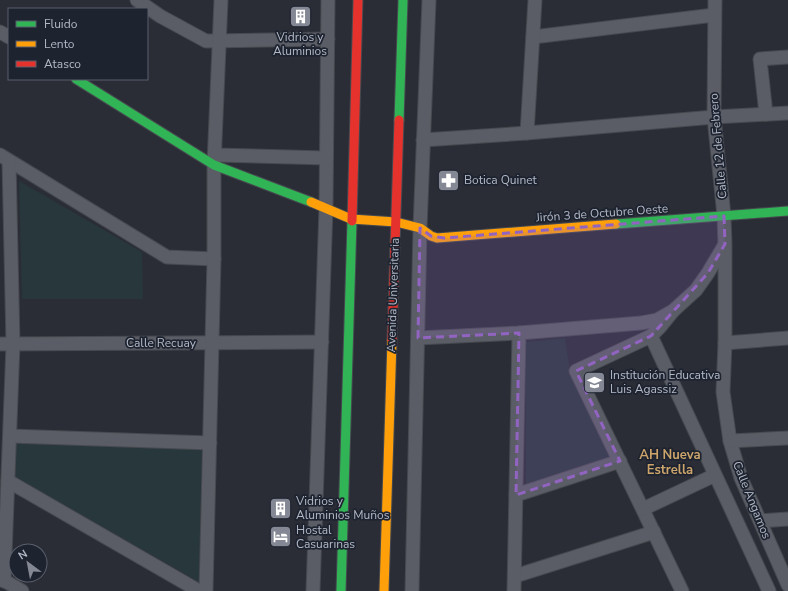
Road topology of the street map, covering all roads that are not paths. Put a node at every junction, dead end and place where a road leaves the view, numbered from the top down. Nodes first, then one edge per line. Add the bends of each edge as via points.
1 (137, 0) edge
2 (358, 0) edge
3 (403, 0) edge
4 (429, 0) edge
5 (535, 0) edge
6 (715, 0) edge
7 (327, 1) edge
8 (218, 2) edge
9 (714, 15) junction
10 (533, 37) junction
11 (328, 38) junction
12 (220, 40) junction
13 (788, 58) edge
14 (78, 80) edge
15 (788, 113) edge
16 (766, 114) junction
17 (714, 117) junction
18 (527, 133) junction
19 (423, 140) junction
20 (5, 158) edge
21 (326, 158) junction
22 (215, 160) junction
23 (326, 208) junction
24 (788, 211) edge
25 (724, 216) junction
26 (351, 219) junction
27 (396, 222) junction
28 (420, 228) junction
29 (725, 244) junction
30 (214, 260) junction
31 (673, 311) junction
32 (519, 333) junction
33 (651, 336) junction
34 (418, 338) junction
35 (788, 338) edge
36 (322, 342) junction
37 (212, 343) junction
38 (725, 343) junction
39 (7, 344) edge
40 (10, 436) junction
41 (788, 438) edge
42 (730, 441) junction
43 (210, 443) junction
44 (620, 461) junction
45 (715, 475) junction
46 (8, 481) junction
47 (516, 495) junction
48 (643, 509) junction
49 (788, 519) edge
50 (760, 521) junction
51 (654, 532) junction
52 (515, 576) junction
53 (2, 579) edge
54 (788, 585) edge
55 (22, 591) edge
56 (199, 591) edge
57 (206, 591) edge
58 (313, 591) edge
59 (341, 591) edge
60 (384, 591) edge
61 (412, 591) edge
62 (514, 591) edge
63 (682, 591) edge
64 (769, 591) edge

1 - 12 street via 160,16 206,41
2 - 26 main road
3 - 27 main road, Avenida Universitaria
4 - 19 street, Avenida Universitaria
5 - 10 street
6 - 9 street, Calle 12 de Febrero
7 - 11 street
8 - 12 street
9 - 10 street
9 - 17 street, Calle 12 de Febrero
10 - 18 street
11 - 12 street
11 - 21 street
12 - 22 street
13 - 16 street via 760,59
14 - 22 main road, Jirón 3 de Octubre Oeste
15 - 16 street
16 - 17 street
17 - 18 street
17 - 25 street, Calle 12 de Febrero
18 - 19 street
19 - 28 street, Avenida Universitaria
20 - 30 street via 167,257
20 - 39 street
21 - 22 street
21 - 23 street
22 - 23 main road, Jirón 3 de Octubre Oeste
22 - 30 street
23 - 26 main road, Jirón 3 de Octubre Oeste
23 - 36 street
24 - 25 main road, Jirón 3 de Octubre Oeste
25 - 28 main road, Jirón 3 de Octubre Oeste via 444,238 431,236
25 - 29 street, Calle 12 de Febrero
26 - 27 main road, Jirón 3 de Octubre Oeste
26 - 59 main road
27 - 28 main road, Jirón 3 de Octubre Oeste
27 - 60 main road, Avenida Universitaria
28 - 34 street, Avenida Universitaria
29 - 31 street via 696,290
29 - 38 street, Calle Angamos
30 - 37 street
31 - 32 street via 657,320 641,323
31 - 33 street
32 - 34 street
32 - 47 street
33 - 44 street via 576,371
33 - 45 street, Calle Angamos
34 - 61 street, Avenida Universitaria
35 - 38 street
36 - 37 street, Calle Recuay
36 - 58 street
37 - 39 street, Calle Recuay
37 - 43 street
38 - 42 street, Calle Angamos via 723,392
39 - 40 street
40 - 43 street
40 - 46 street
41 - 42 street
42 - 50 street, Calle Angamos via 741,478
43 - 57 street
44 - 47 street
44 - 48 street
45 - 48 street
45 - 64 street, Calle Angamos
46 - 53 street
46 - 56 street
47 - 52 street
48 - 51 street
49 - 50 street
50 - 54 street, Calle Angamos
51 - 52 street
51 - 63 street
52 - 62 street
53 - 55 street

